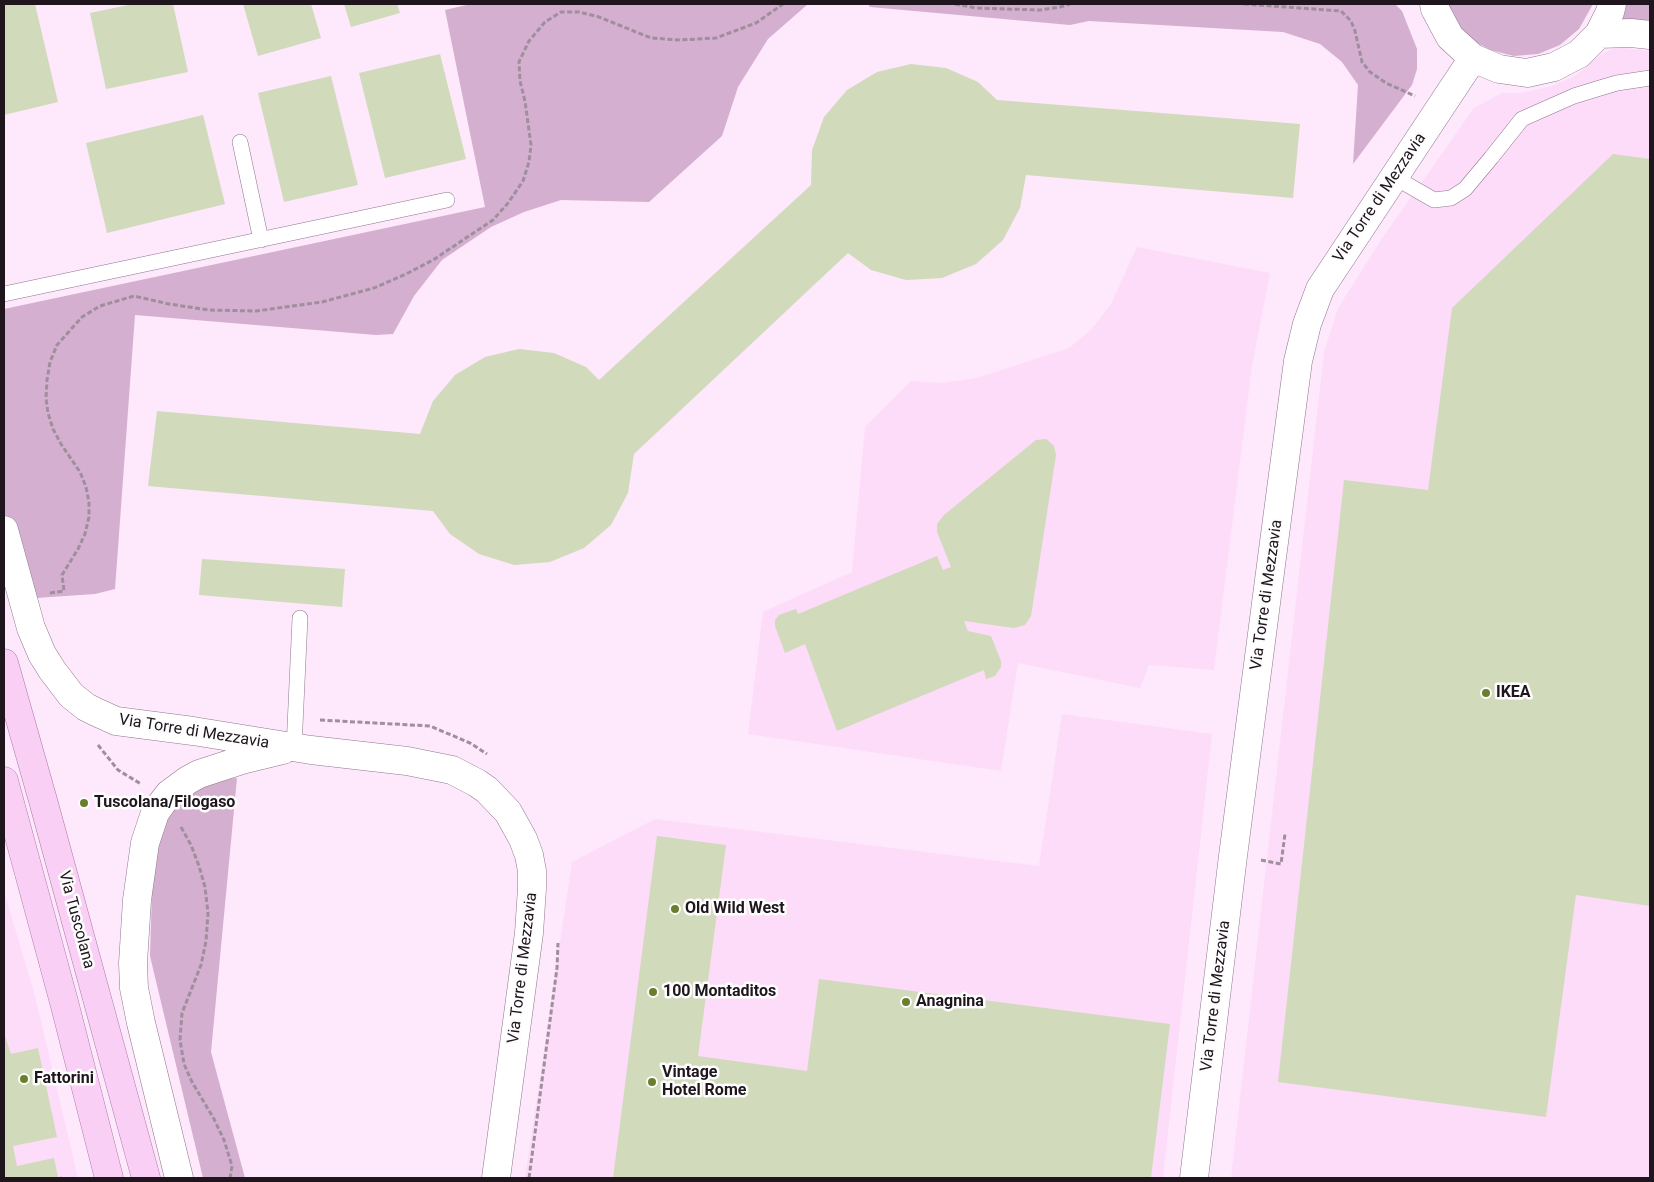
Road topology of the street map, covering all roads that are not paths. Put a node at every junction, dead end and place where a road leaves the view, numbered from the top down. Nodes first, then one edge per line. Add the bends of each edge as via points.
1 (1434, 4) edge
2 (1612, 4) edge
3 (1599, 34) junction
4 (1650, 35) edge
5 (1473, 58) junction
6 (1650, 78) edge
7 (240, 142) dead end
8 (1394, 177) junction
9 (448, 200) dead end
10 (261, 240) junction
11 (4, 294) edge
12 (4, 530) edge
13 (300, 618) dead end
14 (4, 663) edge
15 (294, 748) junction
16 (4, 781) edge
17 (109, 1178) edge
18 (146, 1178) edge
19 (180, 1178) edge
20 (496, 1178) edge
21 (1194, 1178) edge

1 - 5 street via 1450,37
2 - 3 street
3 - 4 street
3 - 5 street via 1579,54 1554,67 1526,73 1499,70
5 - 8 street, Via Torre di Mezzavia
6 - 8 lane via 1617,83 1574,96 1522,119 1465,189 1451,198 1434,200
7 - 10 lane
8 - 21 street, Via Torre di Mezzavia via 1320,289 1298,361
9 - 10 lane
10 - 11 lane
12 - 15 street, Via Torre di Mezzavia via 35,638 52,670 78,701 116,721
13 - 15 lane
14 - 18 main road, Via Tuscolana
15 - 19 street, Via Torre di Mezzavia via 242,760 188,780 169,794 155,813 145,842 137,900 134,988
15 - 20 street, Via Torre di Mezzavia via 407,761 452,770 477,783 498,801 516,824 529,855 532,903
16 - 17 main road, Via Tuscolana

